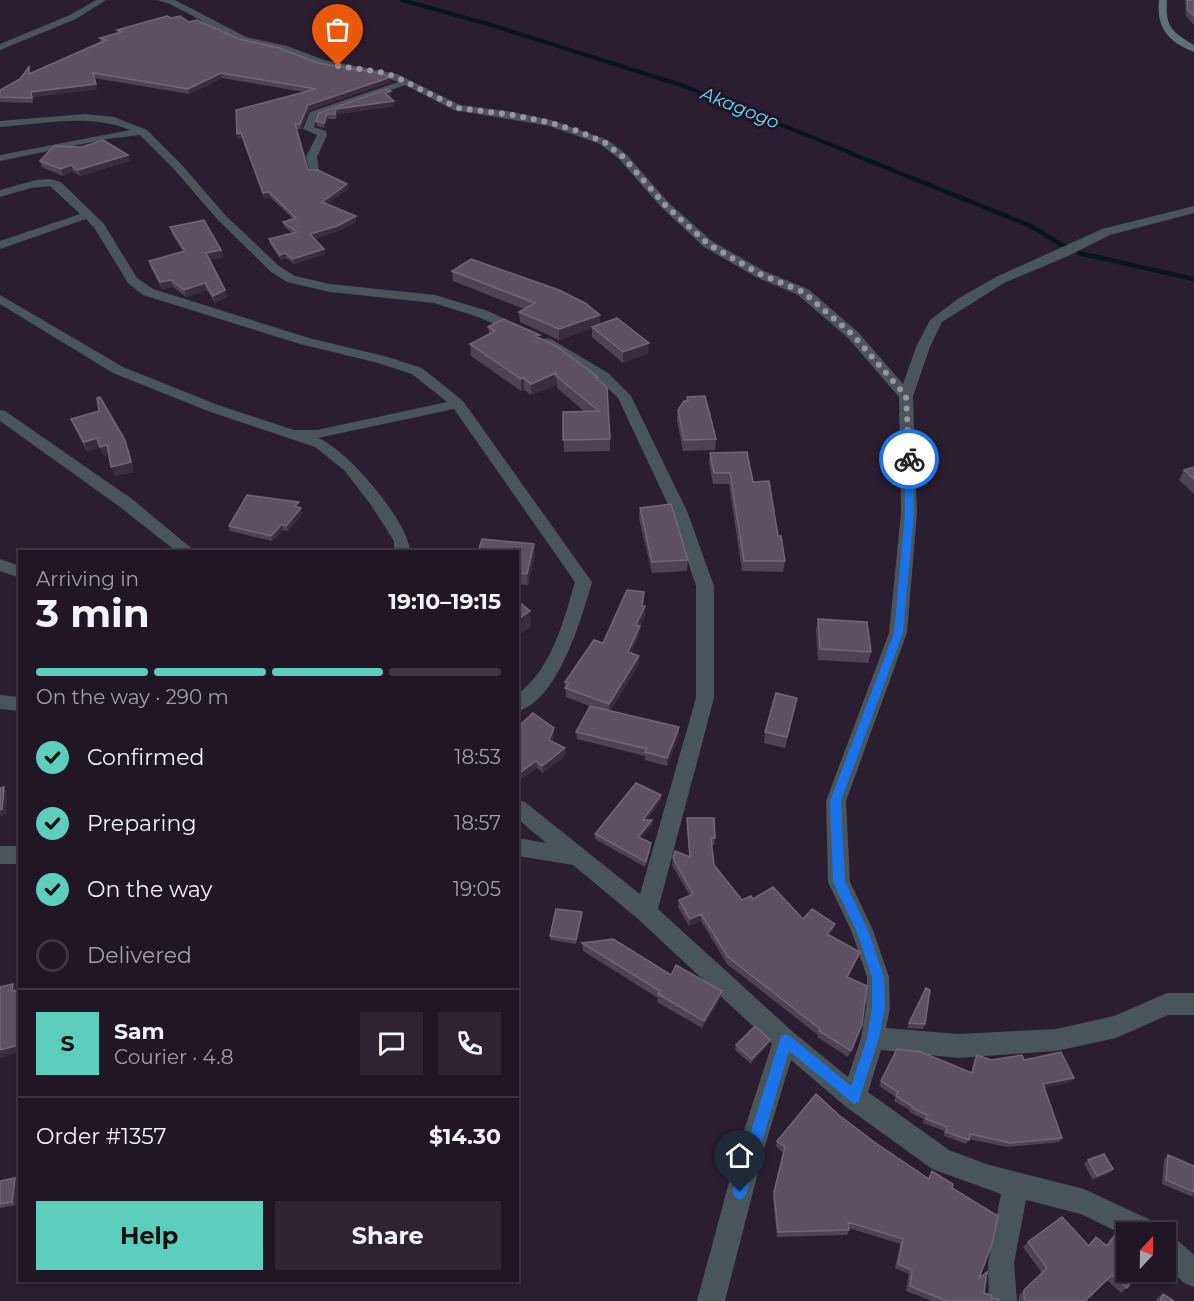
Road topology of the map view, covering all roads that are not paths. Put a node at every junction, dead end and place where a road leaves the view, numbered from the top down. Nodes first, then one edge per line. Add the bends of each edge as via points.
1 (102, 0) edge
2 (161, 0) edge
3 (1163, 0) edge
4 (0, 47) edge
5 (1194, 49) edge
6 (405, 82) junction
7 (0, 124) edge
8 (143, 132) junction
9 (0, 158) edge
10 (315, 171) edge
11 (0, 194) edge
12 (1194, 209) edge
13 (87, 215) junction
14 (0, 245) edge
15 (0, 299) edge
16 (906, 396) junction
17 (458, 404) junction
18 (0, 414) edge
19 (319, 439) junction
20 (185, 550) edge
21 (402, 550) edge
22 (0, 565) edge
23 (18, 571) edge
24 (0, 702) edge
25 (519, 703) edge
26 (18, 704) edge
27 (519, 809) edge
28 (519, 847) edge
29 (574, 856) junction
30 (646, 912) junction
31 (1194, 1004) edge
32 (873, 1038) junction
33 (786, 1040) junction
34 (854, 1097) junction
35 (1016, 1184) junction
36 (1127, 1222) edge
37 (1176, 1256) edge
38 (1194, 1273) edge
39 (711, 1301) edge
40 (1004, 1301) edge

1 - 4 street via 73,17
2 - 6 street via 243,39 284,48 323,63 380,72
3 - 5 main road via 1161,18 1165,27
6 - 10 street via 314,114 308,129 322,133 310,162
6 - 16 street via 458,108 551,123 604,142 708,244 760,274 803,292 853,335
7 - 8 street via 93,118 110,119
8 - 9 street
8 - 30 street via 222,218 291,279 330,288 435,299 483,314 552,344 603,376 624,396 679,511 705,586 705,698
11 - 13 street via 49,181 57,184
12 - 16 street via 1096,236 964,301 937,320
13 - 14 street
13 - 17 street via 100,227 132,280 148,292 417,371
15 - 19 street via 118,370 213,408 290,434
16 - 32 street via 909,513 898,633 836,801 839,882 862,930 878,977
17 - 19 street
17 - 25 street via 584,582 566,640 537,689
18 - 20 street
19 - 21 street via 349,467 377,502 402,542
22 - 23 street
24 - 26 street
27 - 29 street
28 - 29 street
29 - 30 street
30 - 33 street
31 - 32 street via 1167,1004 1116,1027 1056,1040 958,1046
32 - 34 street
33 - 34 street
33 - 39 street via 751,1149
34 - 35 street via 940,1160
35 - 36 street via 1084,1202
35 - 40 street via 1001,1263
37 - 38 street

